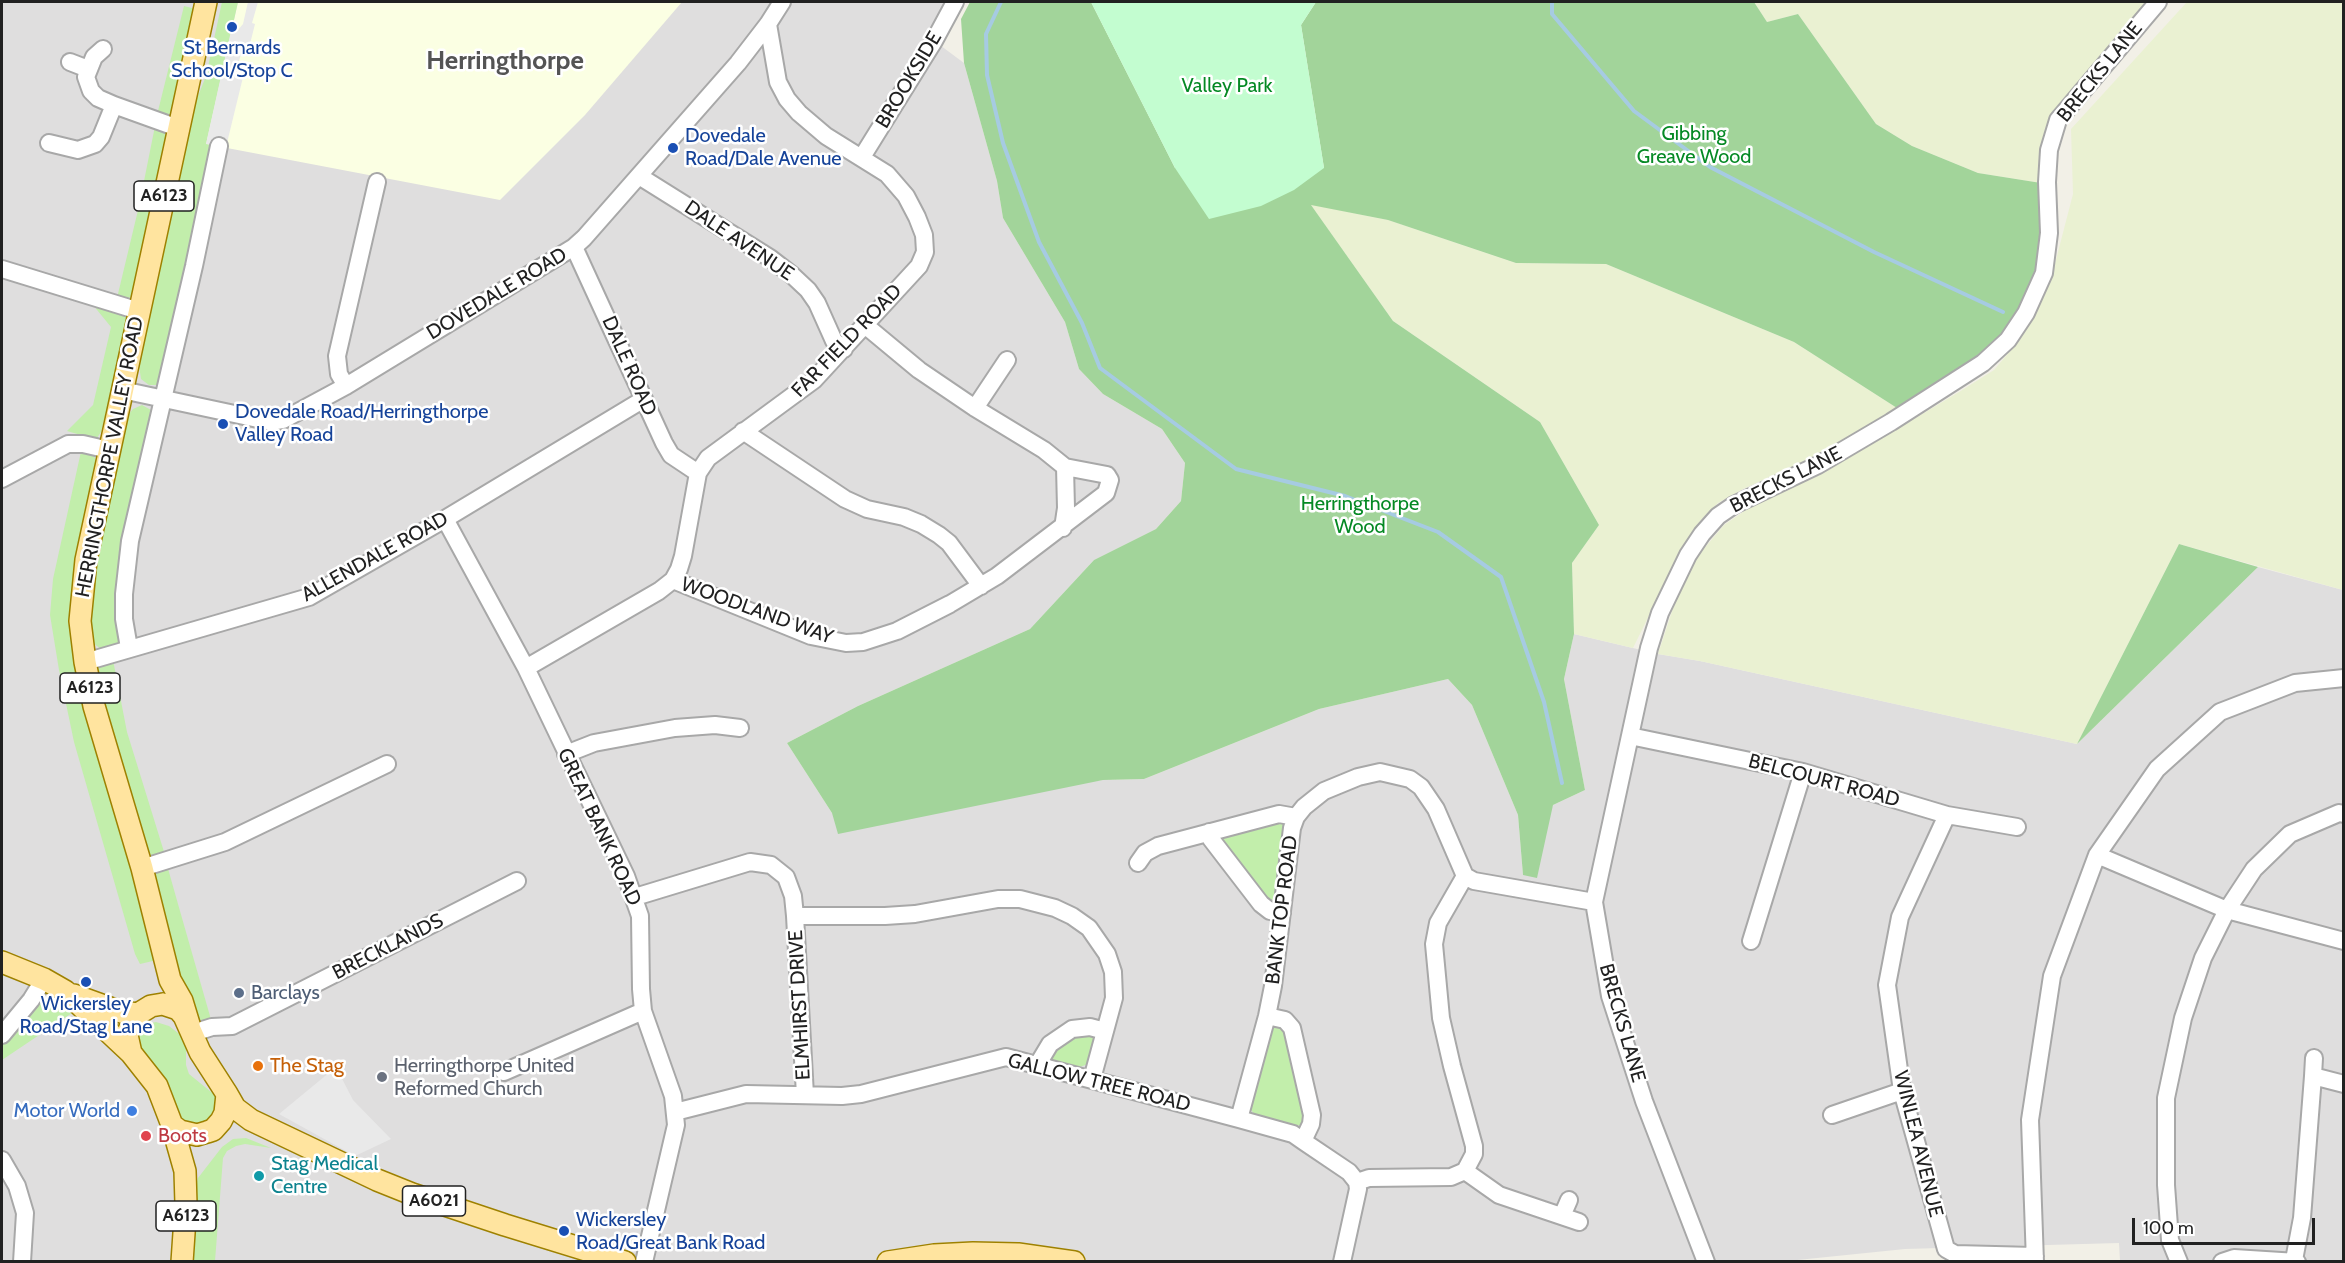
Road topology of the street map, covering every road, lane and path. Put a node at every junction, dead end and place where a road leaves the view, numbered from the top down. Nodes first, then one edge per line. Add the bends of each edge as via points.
1 (206, 2) edge
2 (782, 2) edge
3 (955, 2) edge
4 (2158, 2) edge
5 (768, 24) junction
6 (103, 49) dead end
7 (70, 62) dead end
8 (88, 69) junction
9 (114, 105) junction
10 (178, 128) junction
11 (50, 143) dead end
12 (219, 146) dead end
13 (862, 157) junction
14 (639, 176) junction
15 (377, 183) dead end
16 (574, 247) junction
17 (2, 269) edge
18 (139, 311) junction
19 (866, 326) junction
20 (844, 350) junction
21 (1007, 360) dead end
22 (346, 386) junction
23 (122, 390) junction
24 (162, 399) junction
25 (644, 399) junction
26 (975, 408) junction
27 (744, 431) junction
28 (109, 450) junction
29 (1065, 467) junction
30 (698, 472) junction
31 (2, 479) edge
32 (445, 519) junction
33 (1063, 528) junction
34 (673, 580) junction
35 (981, 586) junction
36 (129, 648) junction
37 (85, 663) junction
38 (526, 668) junction
39 (2343, 678) edge
40 (740, 728) dead end
41 (1630, 736) junction
42 (566, 754) junction
43 (387, 764) dead end
44 (1803, 772) junction
45 (2343, 814) edge
46 (1947, 816) junction
47 (1296, 817) junction
48 (2017, 827) dead end
49 (1209, 832) junction
50 (2097, 855) junction
51 (1137, 863) dead end
52 (142, 868) junction
53 (1465, 876) junction
54 (517, 882) dead end
55 (635, 897) junction
56 (1593, 902) junction
57 (2227, 910) junction
58 (1282, 913) junction
59 (795, 916) junction
60 (1751, 941) dead end
61 (2343, 941) edge
62 (2, 962) edge
63 (44, 979) junction
64 (170, 980) junction
65 (65, 992) junction
66 (144, 1010) junction
67 (643, 1011) junction
68 (1267, 1016) junction
69 (191, 1029) junction
70 (1106, 1031) junction
71 (2, 1035) edge
72 (131, 1053) junction
73 (2314, 1058) dead end
74 (1038, 1064) junction
75 (504, 1072) dead end
76 (2313, 1076) junction
77 (1092, 1079) junction
78 (2343, 1084) edge
79 (1902, 1091) junction
80 (226, 1094) junction
81 (806, 1095) junction
82 (675, 1112) junction
83 (1832, 1115) dead end
84 (1239, 1119) junction
85 (251, 1120) junction
86 (172, 1125) junction
87 (210, 1131) junction
88 (1303, 1141) junction
89 (2, 1160) edge
90 (185, 1171) junction
91 (1464, 1171) junction
92 (1357, 1182) junction
93 (1569, 1200) dead end
94 (1562, 1216) junction
95 (1579, 1222) dead end
96 (2035, 1259) edge
97 (611, 1260) edge
98 (2295, 1261) edge
99 (22, 1262) edge
100 (182, 1262) edge
101 (644, 1262) edge
102 (888, 1262) edge
103 (1074, 1262) edge
104 (1342, 1262) edge
105 (1706, 1262) edge
106 (2179, 1262) edge
107 (2222, 1262) edge

1 - 10 main road, HERRINGTHORPE VALLEY ROAD / A6123
2 - 5 street, DOVEDALE ROAD
3 - 13 street, BROOKSIDE
4 - 41 street, BRECKS LANE via 2058,120 2049,150 2049,233 2044,273 2026,313 2008,339 1983,363 1892,422 1718,516 1688,555 1660,614
5 - 13 street, FAR FIELD ROAD via 778,82 787,99 826,136
5 - 14 street, DOVEDALE ROAD
6 - 8 street
7 - 8 street
8 - 9 street via 86,77 91,91
9 - 10 street
9 - 11 street via 95,144 78,150
10 - 18 main road, HERRINGTHORPE VALLEY ROAD / A6123
12 - 24 street, HERRINGTHORPE VALLEY ROAD
13 - 19 street, FAR FIELD ROAD via 887,174 906,196 924,236 925,252 919,266
14 - 16 street, DOVEDALE ROAD
14 - 20 street, DALE AVENUE via 792,274 812,296 834,341
15 - 22 street via 337,356 339,374
16 - 22 street, DOVEDALE ROAD
16 - 25 street, DALE ROAD
17 - 18 street
18 - 23 main road, HERRINGTHORPE VALLEY ROAD / A6123
19 - 20 street, FAR FIELD ROAD
19 - 26 street, WOODLAND WAY via 919,370
20 - 27 street, FAR FIELD ROAD via 797,394
21 - 26 street
22 - 24 street, DOVEDALE ROAD via 283,420 272,422
23 - 24 street, DOVEDALE ROAD
23 - 28 main road, HERRINGTHORPE VALLEY ROAD / A6123
24 - 36 street, HERRINGTHORPE VALLEY ROAD via 126,570 124,619
25 - 30 street, DALE ROAD via 672,455
25 - 32 street, ALLENDALE ROAD
26 - 29 street, WOODLAND WAY
27 - 30 street, FAR FIELD ROAD via 708,458
27 - 35 street via 845,499 867,509 904,517 939,535
28 - 31 street via 68,444
28 - 37 main road, HERRINGTHORPE VALLEY ROAD / A6123 via 81,593
29 - 33 street
29 - 33 street, WOODLAND WAY via 1102,472 1110,480 1106,493
30 - 34 street via 683,556
32 - 36 street, ALLENDALE ROAD via 309,597
32 - 38 street, GREAT BANK ROAD
33 - 35 street, WOODLAND WAY
34 - 35 street, WOODLAND WAY via 811,636 846,643 897,631
34 - 38 street
36 - 37 street, ALLENDALE ROAD
37 - 52 main road, HERRINGTHORPE VALLEY ROAD / A6123
38 - 42 street, GREAT BANK ROAD
39 - 50 street via 2295,683 2220,712 2157,769
40 - 42 street via 695,725 651,731 594,743
41 - 44 street, BELCOURT ROAD
41 - 56 street, BRECKS LANE
42 - 55 street, GREAT BANK ROAD
43 - 52 street via 225,842
44 - 46 street, BELCOURT ROAD
44 - 60 street
45 - 57 street via 2290,834 2254,869
46 - 48 street, BELCOURT ROAD
46 - 79 street, WINLEA AVENUE via 1900,917 1887,985
47 - 49 street via 1279,814
47 - 53 street, BANK TOP ROAD via 1324,791 1358,777 1380,772 1410,779 1421,787 1436,809
47 - 58 street, BANK TOP ROAD
49 - 51 street via 1150,849
49 - 58 street via 1261,904
50 - 57 street
50 - 96 street via 2052,976 2030,1120
52 - 64 main road, HERRINGTHORPE VALLEY ROAD / A6123
53 - 56 street via 1474,881
53 - 91 street via 1438,923 1434,944 1441,1018 1474,1146
54 - 69 street, BRECKLANDS via 232,1026
55 - 59 street, ELMHIRST DRIVE via 761,862 786,877
55 - 67 street, GREAT BANK ROAD via 642,931
56 - 105 street, BRECKS LANE via 1610,996 1644,1101
57 - 61 street
57 - 106 street via 2203,958 2183,1018 2166,1098 2170,1240
58 - 68 street, BANK TOP ROAD
59 - 70 street via 915,914 998,899 1020,899 1055,908 1089,928 1107,954 1113,972 1114,999
59 - 81 street, ELMHIRST DRIVE
62 - 63 main road, A6021
63 - 65 main road, A6021
63 - 71 street
64 - 66 main road
64 - 69 main road, HERRINGTHORPE VALLEY ROAD / A6123
65 - 66 main road, A6021 via 121,1012
65 - 72 main road, A6021
66 - 69 main road, A6021 via 163,1004 173,1006
66 - 72 main road via 127,1035
67 - 75 street
67 - 82 street, GREAT BANK ROAD
68 - 84 street, BANK TOP ROAD
68 - 88 street via 1285,1020 1292,1028 1312,1115
69 - 80 main road, A6021 via 210,1071
70 - 74 street via 1090,1027 1072,1029 1050,1044
70 - 77 street
72 - 86 main road, A6021 via 157,1086
73 - 76 street
74 - 77 street, GALLOW TREE ROAD
74 - 81 street, GALLOW TREE ROAD via 1006,1057 861,1094
76 - 78 street
76 - 98 street
77 - 84 street, GALLOW TREE ROAD
79 - 83 street
79 - 96 street, WINLEA AVENUE via 1946,1249 1955,1254
80 - 85 main road, A6021 via 235,1108
80 - 87 main road via 225,1113
81 - 82 street, GALLOW TREE ROAD via 746,1094
82 - 101 street, GREAT BANK ROAD via 674,1138
84 - 88 street, GALLOW TREE ROAD via 1293,1134
85 - 87 main road via 230,1122
85 - 97 main road, A6021 via 412,1194
86 - 87 main road via 197,1135
86 - 90 main road, A6123
87 - 90 main road, A6123
88 - 92 street, GALLOW TREE ROAD
89 - 99 street via 17,1186 25,1213
90 - 100 main road, A6123
91 - 92 street via 1451,1177 1369,1178
91 - 94 street via 1499,1195
92 - 104 street
93 - 94 street
94 - 95 street
98 - 107 street via 2234,1258
102 - 103 main road via 973,1253

